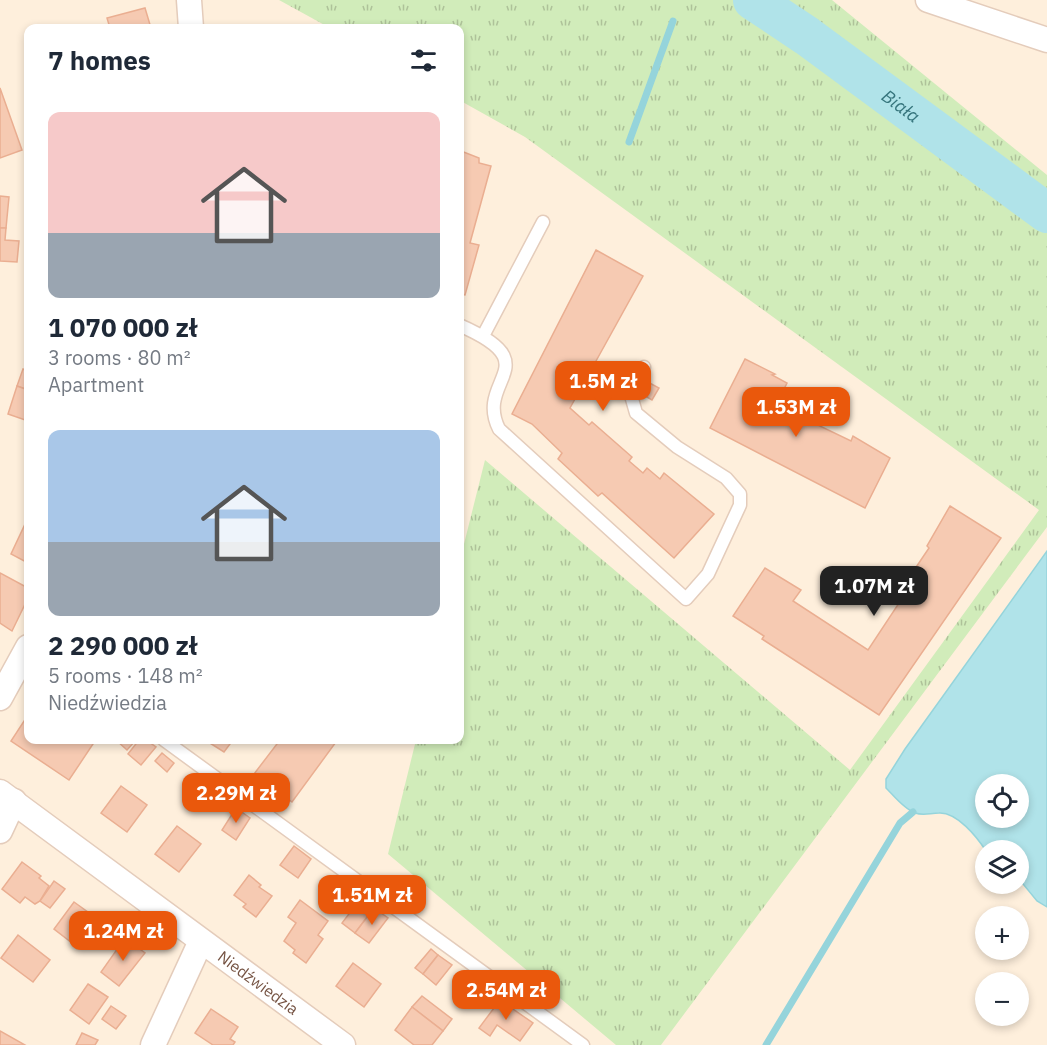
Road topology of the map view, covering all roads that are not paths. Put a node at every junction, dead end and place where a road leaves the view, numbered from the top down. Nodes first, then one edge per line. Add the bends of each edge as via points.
1 (189, 0) edge
2 (928, 0) edge
3 (191, 24) edge
4 (1047, 40) edge
5 (543, 222) dead end
6 (464, 327) edge
7 (483, 336) junction
8 (644, 367) dead end
9 (24, 654) edge
10 (0, 698) edge
11 (169, 744) edge
12 (7, 796) edge
13 (0, 831) edge
14 (201, 941) junction
15 (153, 1045) edge
16 (343, 1045) edge
17 (583, 1045) edge

1 - 3 street
2 - 4 street
5 - 7 lane
6 - 7 lane
7 - 8 lane via 505,357 505,373 494,401 494,419 499,429 686,599 708,574 740,504 740,494 726,478 676,447 636,413 630,392
9 - 10 street
11 - 17 lane
12 - 13 street
12 - 14 street, Niedźwiedzia
14 - 15 street
14 - 16 street, Niedźwiedzia

